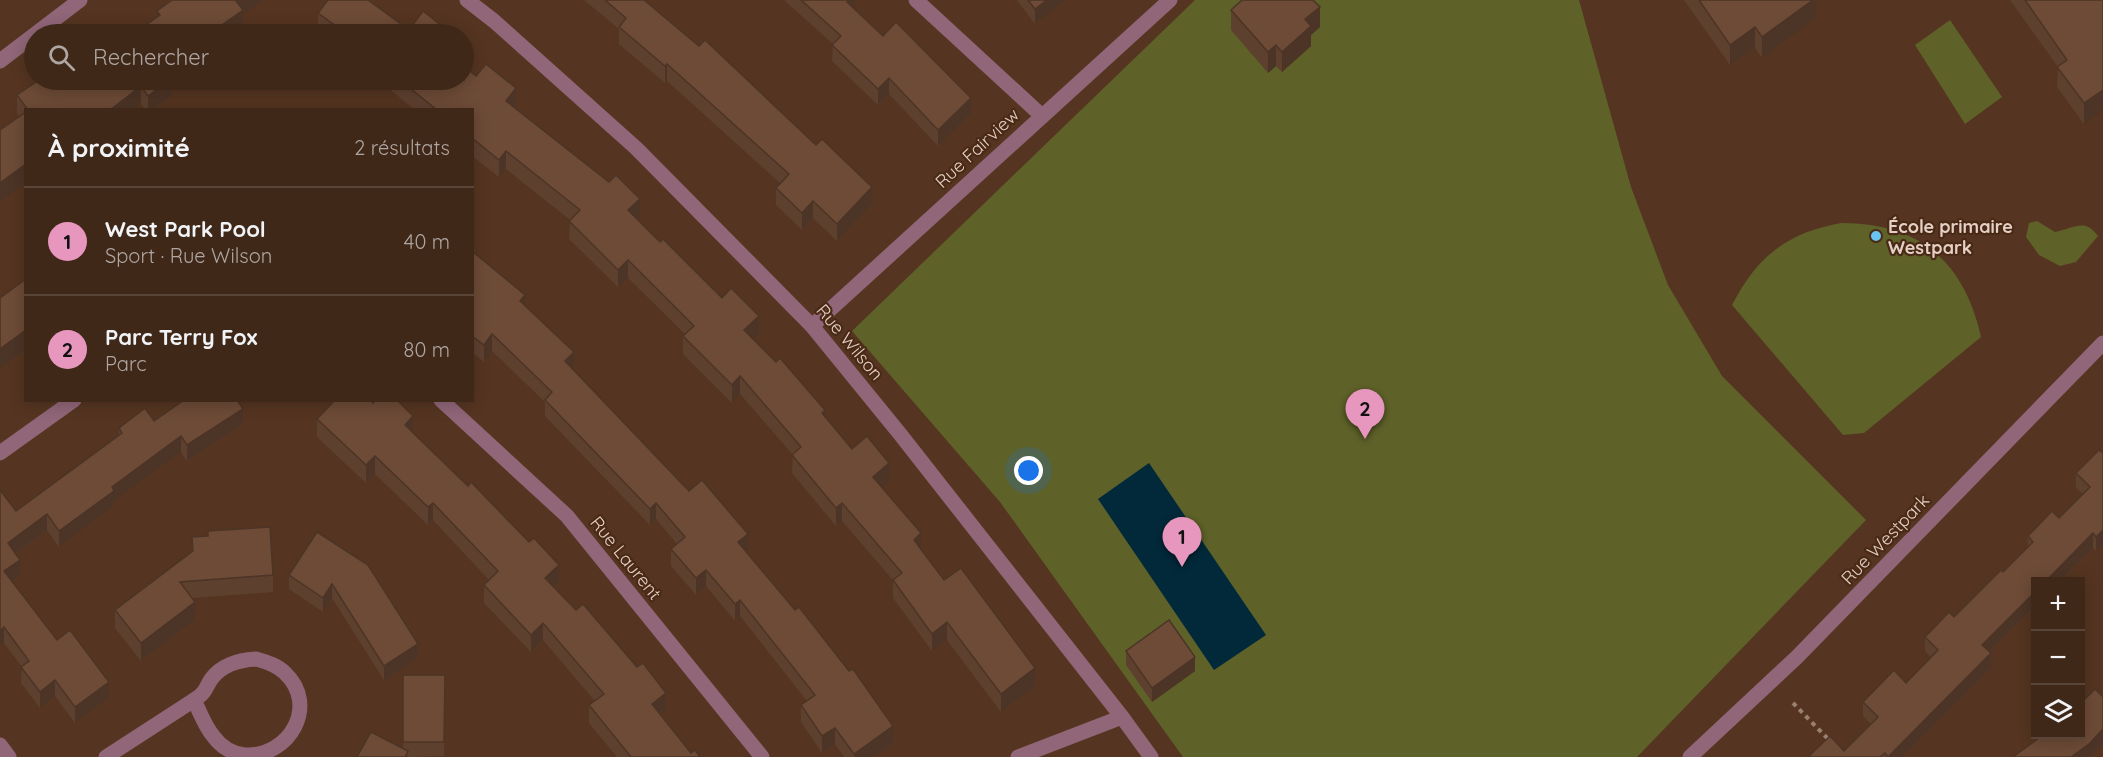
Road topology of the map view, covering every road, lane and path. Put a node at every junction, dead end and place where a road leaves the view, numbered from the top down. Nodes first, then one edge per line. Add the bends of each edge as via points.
1 (80, 0) edge
2 (467, 0) edge
3 (916, 0) edge
4 (1170, 0) edge
5 (48, 24) edge
6 (24, 42) edge
7 (0, 60) edge
8 (1042, 116) junction
9 (812, 326) junction
10 (2103, 342) edge
11 (71, 402) edge
12 (443, 402) edge
13 (0, 453) edge
14 (194, 700) junction
15 (1793, 703) dead end
16 (1122, 717) junction
17 (0, 745) edge
18 (1837, 749) edge
19 (9, 757) edge
20 (106, 757) edge
21 (762, 757) edge
22 (1018, 757) edge
23 (1151, 757) edge
24 (1690, 757) edge

1 - 5 street
2 - 9 street, Rue Wilson via 636,148
3 - 8 street
4 - 8 street, Rue Fairview
6 - 7 street
8 - 9 street, Rue Fairview
9 - 16 street, Rue Wilson
10 - 24 street, Rue Westpark via 1773,681
11 - 13 street
12 - 21 street, Rue Laurent via 567,516
14 - 14 street via 214,738 240,754 255,756 283,744 298,718 295,686 272,663 256,659 239,660 225,667 212,678 205,693
14 - 20 street
15 - 18 path
16 - 22 street
16 - 23 street, Rue Wilson
17 - 19 street

